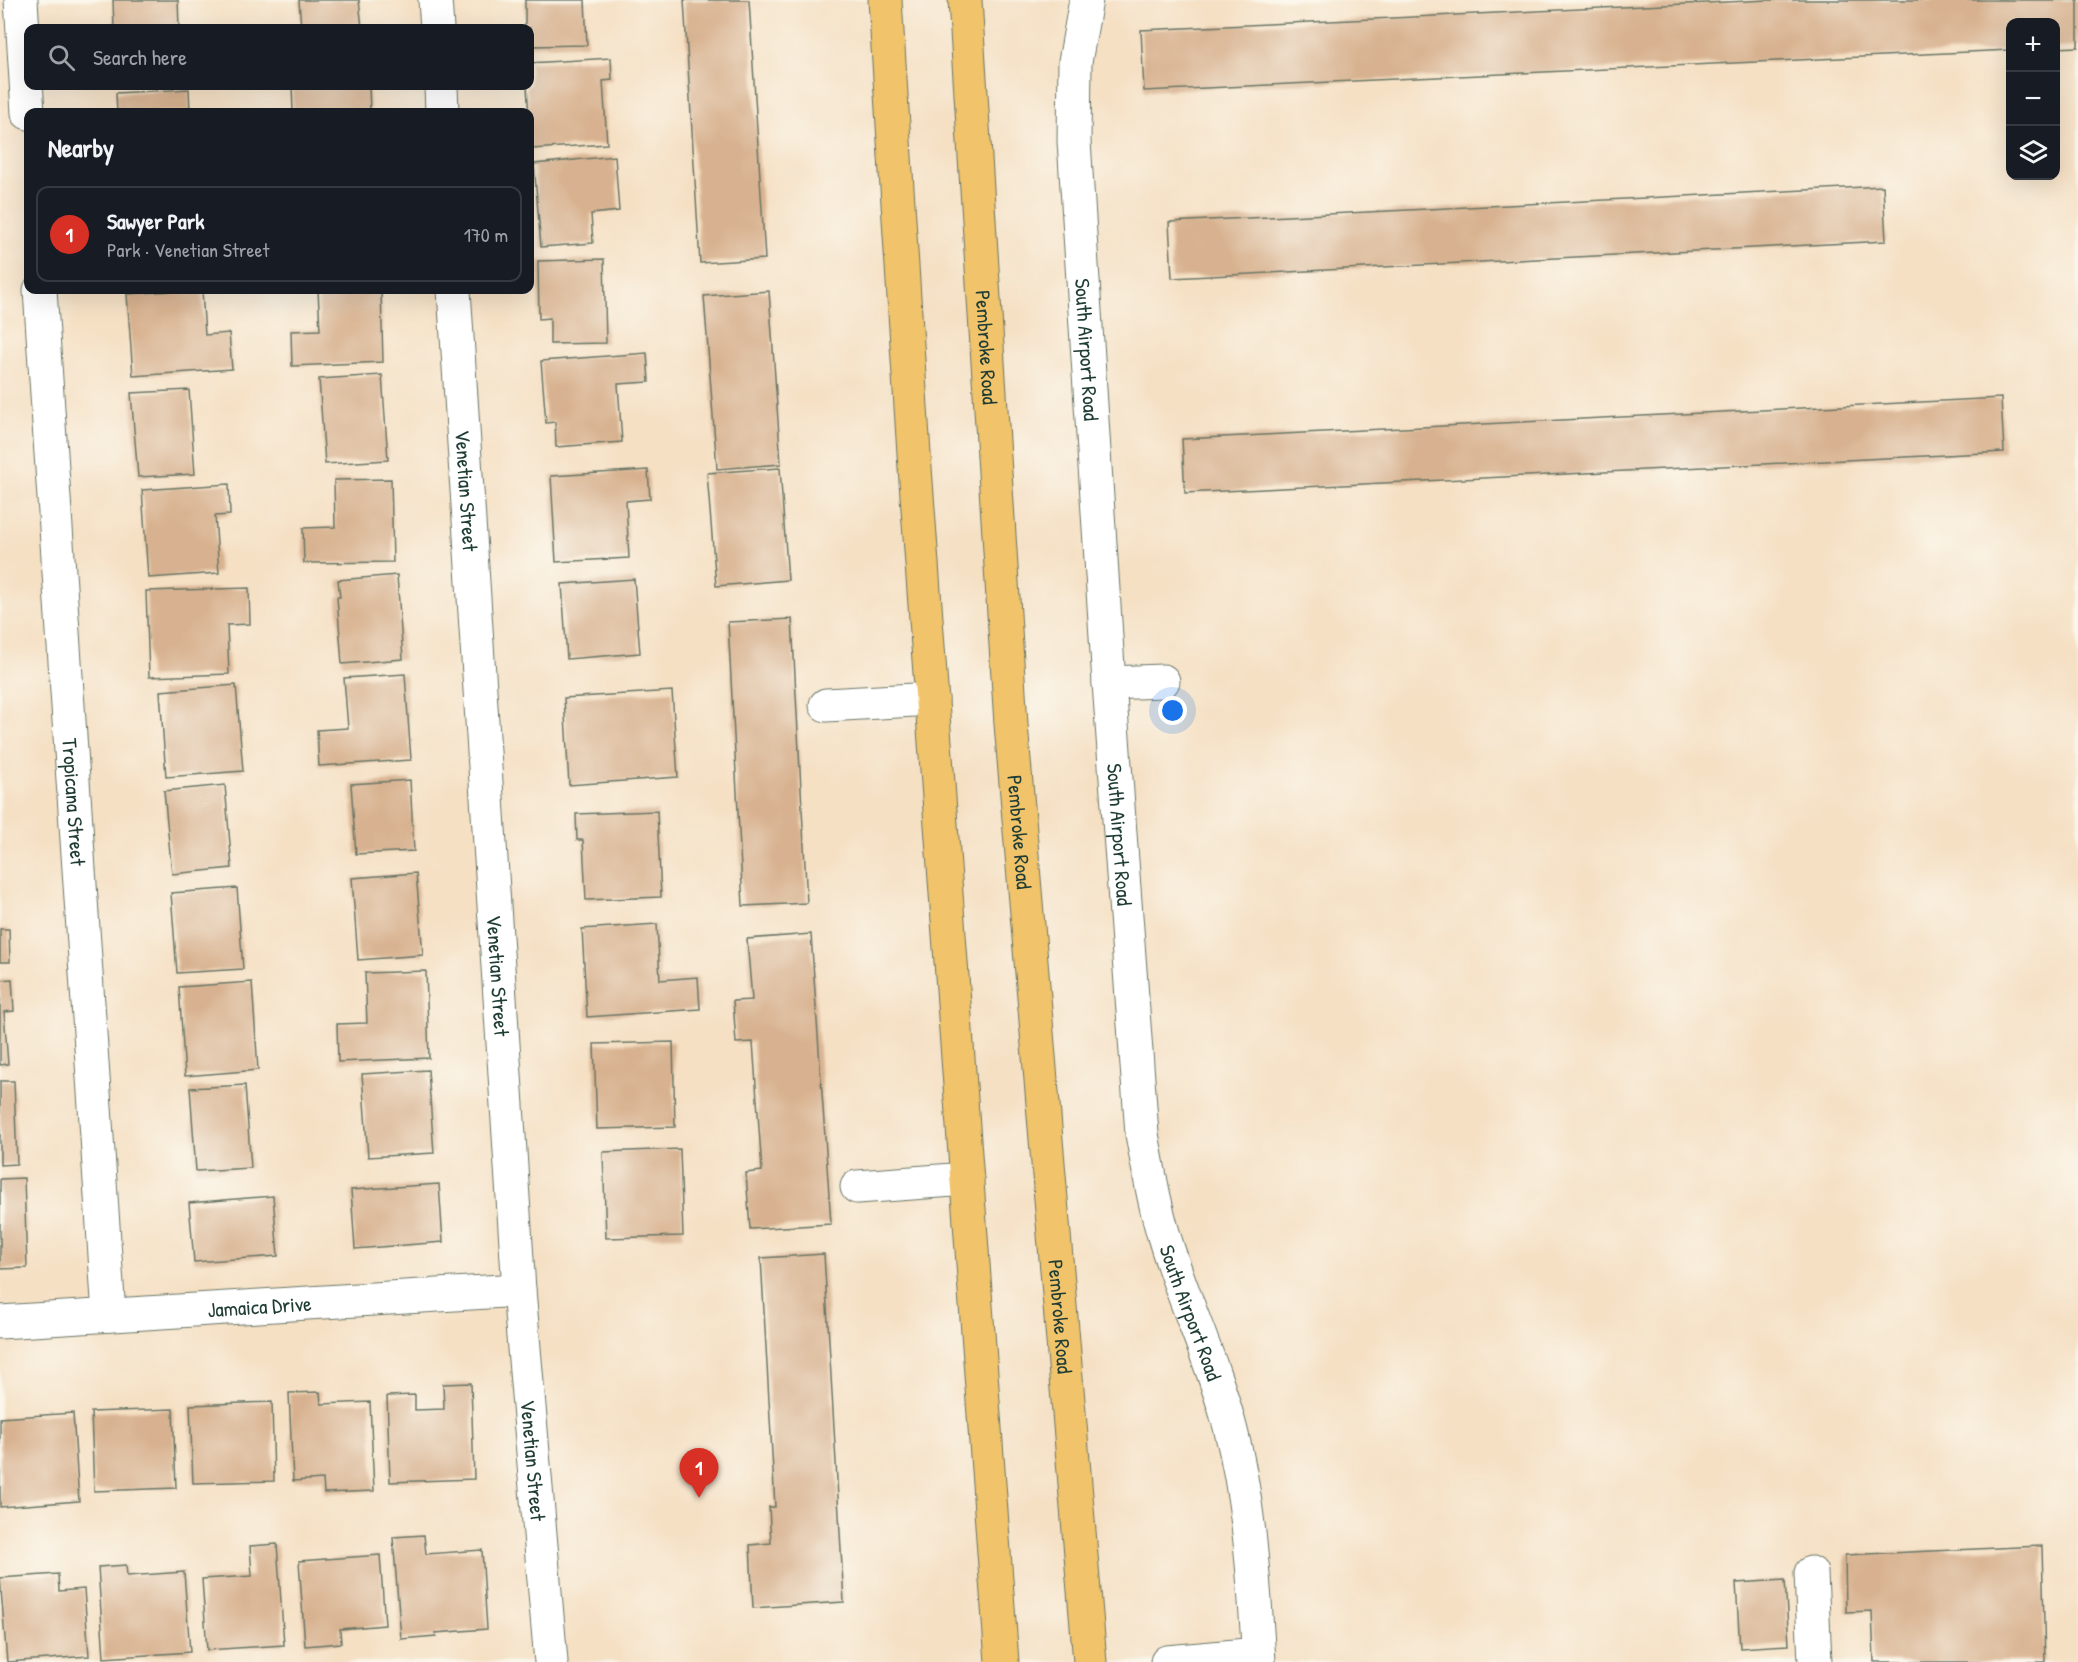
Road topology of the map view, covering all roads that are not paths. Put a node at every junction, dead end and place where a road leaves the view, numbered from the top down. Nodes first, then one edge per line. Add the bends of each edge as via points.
1 (21, 0) edge
2 (435, 0) edge
3 (885, 0) edge
4 (965, 0) edge
5 (1086, 0) edge
6 (437, 24) edge
7 (24, 48) edge
8 (27, 90) edge
9 (441, 90) edge
10 (28, 108) edge
11 (442, 108) edge
12 (40, 294) edge
13 (454, 294) edge
14 (1163, 681) dead end
15 (1109, 683) junction
16 (932, 699) junction
17 (826, 705) dead end
18 (966, 1179) junction
19 (857, 1187) dead end
20 (519, 1290) junction
21 (109, 1315) junction
22 (0, 1322) edge
23 (1811, 1573) dead end
24 (1258, 1658) edge
25 (551, 1662) edge
26 (1002, 1662) edge
27 (1090, 1662) edge
28 (1167, 1662) edge
29 (1815, 1662) edge

1 - 7 street
2 - 6 street
3 - 16 main road
4 - 27 main road, Pembroke Road via 1011,724
5 - 15 street, South Airport Road via 1075,62 1074,141
8 - 10 street
9 - 11 street
12 - 21 street, Tropicana Street
13 - 20 street, Venetian Street
14 - 15 street
15 - 24 street, South Airport Road via 1142,1134 1166,1245 1216,1381 1239,1463 1248,1524
16 - 17 street
16 - 18 main road
18 - 19 street
18 - 26 main road
20 - 21 street, Jamaica Drive
20 - 25 street, Venetian Street
21 - 22 street, Jamaica Drive
23 - 29 street
24 - 28 street, South Airport Road

